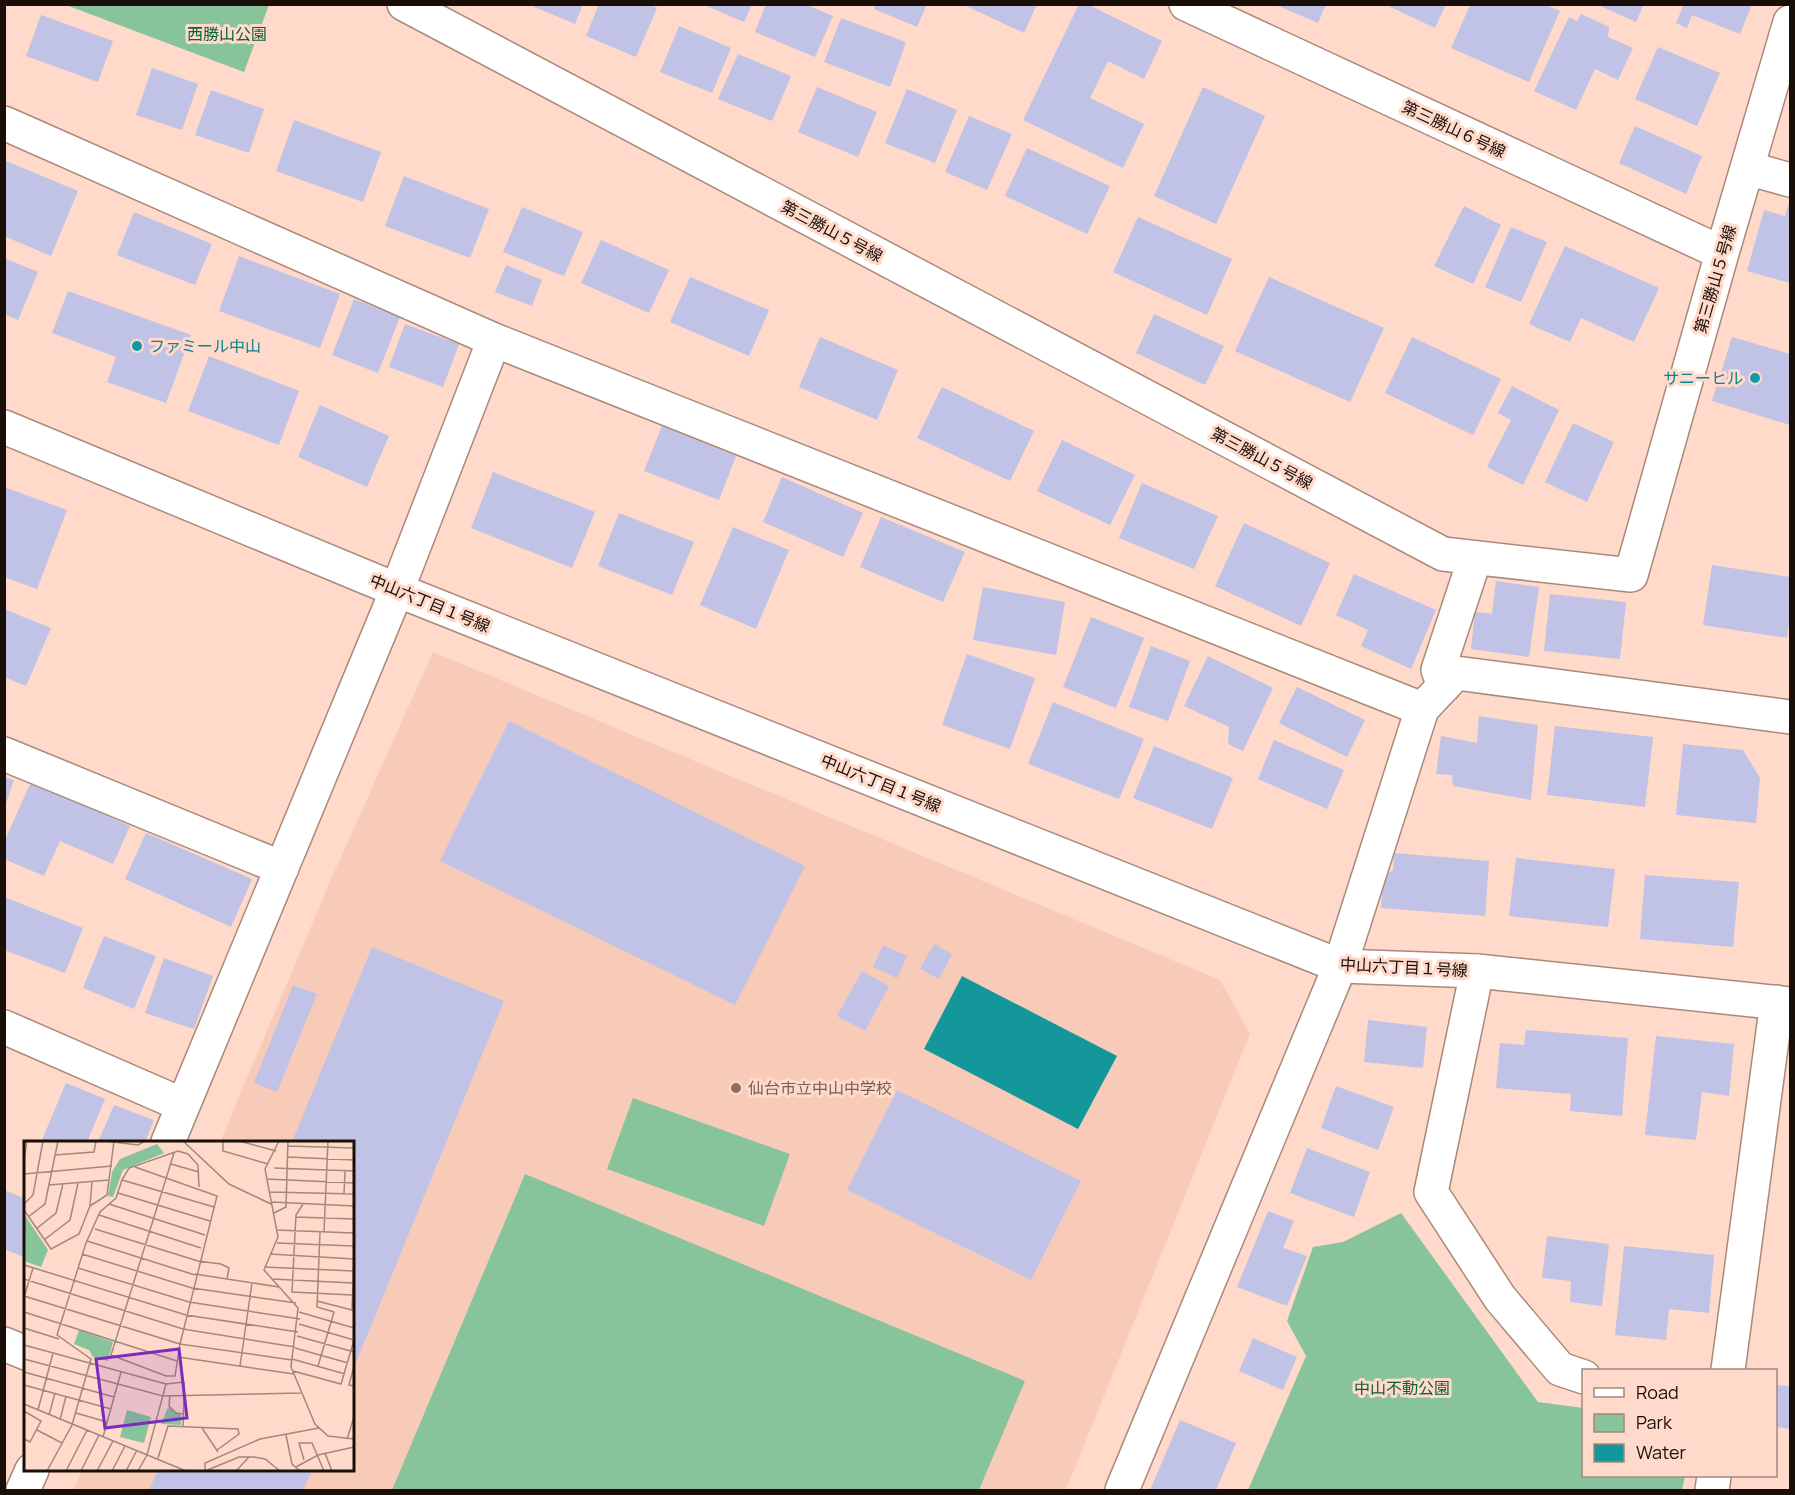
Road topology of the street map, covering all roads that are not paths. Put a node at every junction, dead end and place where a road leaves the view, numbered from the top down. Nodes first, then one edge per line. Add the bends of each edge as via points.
1 (405, 4) edge
2 (1186, 4) edge
3 (1791, 22) edge
4 (4, 123) edge
5 (1747, 168) junction
6 (1791, 180) edge
7 (1722, 253) junction
8 (494, 340) junction
9 (4, 427) edge
10 (1475, 558) junction
11 (397, 590) junction
12 (1433, 698) junction
13 (1791, 717) edge
14 (4, 754) edge
15 (282, 868) junction
16 (1340, 966) junction
17 (1477, 971) junction
18 (1787, 1004) edge
19 (4, 1027) edge
20 (183, 1105) junction
21 (169, 1141) edge
22 (4, 1344) edge
23 (24, 1352) edge
24 (1728, 1369) edge
25 (1582, 1376) edge
26 (32, 1471) edge
27 (23, 1491) edge
28 (1122, 1491) edge

1 - 10 street, 第三勝山５号線 via 1443,554
2 - 7 street, 第三勝山６号線
3 - 5 street, 第三勝山５号線
4 - 8 street
5 - 6 street
5 - 7 street, 第三勝山５号線
7 - 10 street, 第三勝山５号線 via 1631,575
8 - 11 street
8 - 12 street
9 - 11 street, 中山六丁目１号線
10 - 12 street via 1438,670
11 - 15 street
11 - 16 street, 中山六丁目１号線
12 - 13 street via 1456,672
12 - 16 street
14 - 15 street
15 - 20 street
16 - 17 street, 中山六丁目１号線
16 - 28 street
17 - 18 street, 中山六丁目１号線
17 - 25 street via 1431,1192 1500,1298 1560,1369
18 - 24 street
19 - 20 street
20 - 21 street
22 - 23 street
26 - 27 street

